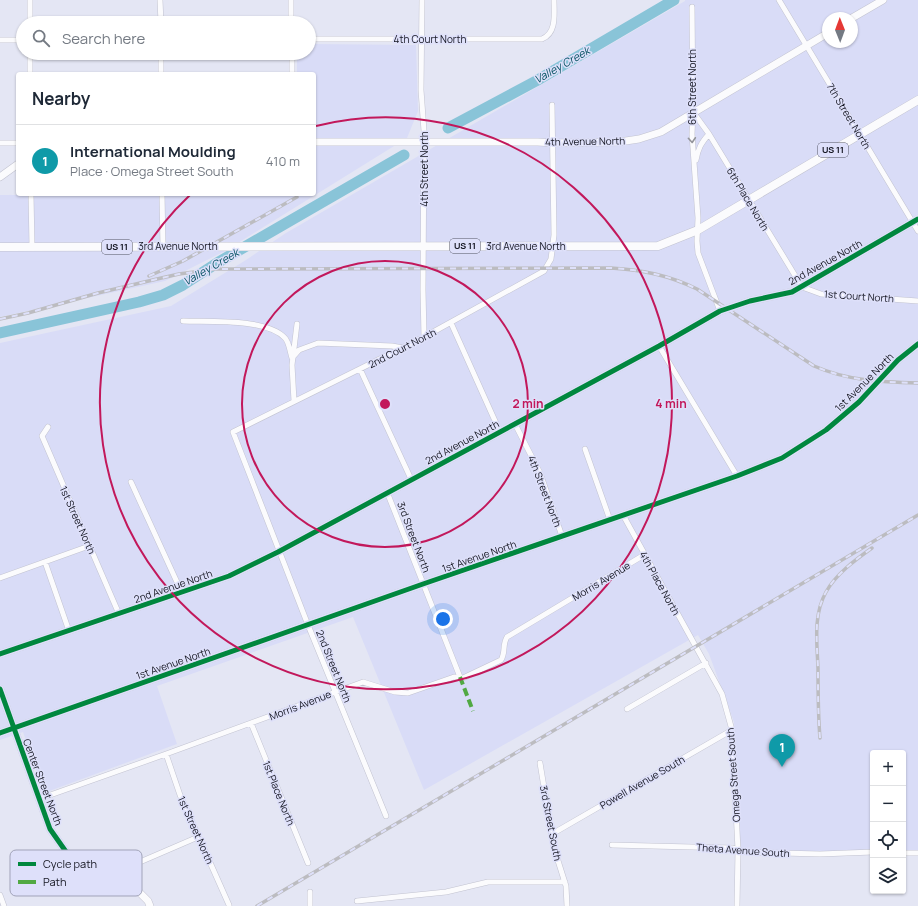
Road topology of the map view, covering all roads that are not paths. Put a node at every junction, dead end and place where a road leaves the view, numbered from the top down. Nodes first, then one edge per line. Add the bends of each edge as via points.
1 (30, 0) edge
2 (160, 0) edge
3 (291, 0) edge
4 (422, 0) edge
5 (554, 0) edge
6 (779, 0) edge
7 (883, 0) edge
8 (692, 8) dead end
9 (858, 15) edge
10 (30, 16) edge
11 (161, 16) edge
12 (291, 16) edge
13 (822, 36) edge
14 (316, 39) edge
15 (422, 39) junction
16 (0, 40) edge
17 (16, 40) edge
18 (807, 45) junction
19 (30, 60) edge
20 (161, 60) edge
21 (292, 60) edge
22 (30, 72) edge
23 (161, 72) edge
24 (292, 72) edge
25 (918, 100) edge
26 (552, 105) dead end
27 (693, 112) junction
28 (709, 134) junction
29 (860, 134) junction
30 (316, 142) edge
31 (16, 143) edge
32 (424, 143) junction
33 (553, 143) junction
34 (0, 144) edge
35 (16, 165) edge
36 (695, 167) junction
37 (0, 177) edge
38 (31, 196) edge
39 (162, 196) edge
40 (749, 200) junction
41 (915, 221) edge
42 (698, 230) junction
43 (918, 231) edge
44 (163, 246) junction
45 (424, 246) junction
46 (553, 246) junction
47 (0, 247) edge
48 (32, 247) junction
49 (802, 287) junction
50 (918, 301) edge
51 (720, 311) junction
52 (183, 321) dead end
53 (451, 323) junction
54 (297, 324) dead end
55 (424, 338) junction
56 (918, 344) edge
57 (659, 346) junction
58 (403, 348) junction
59 (292, 358) junction
60 (360, 369) junction
61 (294, 401) junction
62 (515, 424) junction
63 (48, 427) dead end
64 (233, 432) joint
65 (500, 432) junction
66 (585, 449) dead end
67 (737, 476) junction
68 (411, 479) junction
69 (131, 482) dead end
70 (387, 492) junction
71 (623, 515) junction
72 (610, 520) junction
73 (562, 536) junction
74 (90, 546) junction
75 (278, 552) junction
76 (644, 555) junction
77 (45, 562) junction
78 (0, 578) edge
79 (423, 584) junction
80 (182, 593) junction
81 (119, 614) junction
82 (308, 625) junction
83 (69, 631) junction
84 (698, 650) joint
85 (0, 654) edge
86 (706, 663) junction
87 (460, 677) junction
88 (0, 689) edge
89 (334, 692) junction
90 (627, 709) dead end
91 (251, 723) junction
92 (13, 728) junction
93 (732, 730) junction
94 (0, 733) edge
95 (166, 754) junction
96 (540, 763) dead end
97 (39, 799) junction
98 (386, 816) dead end
99 (552, 834) junction
100 (198, 836) junction
101 (612, 845) dead end
102 (65, 850) edge
103 (738, 850) junction
104 (870, 852) edge
105 (906, 853) edge
106 (918, 853) edge
107 (142, 861) edge
108 (308, 863) dead end
109 (565, 882) junction
110 (310, 892) dead end
111 (0, 895) edge
112 (142, 895) edge
113 (358, 901) dead end
114 (229, 905) edge
115 (4, 906) edge
116 (150, 906) edge
117 (310, 906) edge
118 (567, 906) edge
119 (737, 906) edge

1 - 10 street
2 - 11 street
3 - 12 street
4 - 15 street, 4th Street North
5 - 15 street, 4th Court North via 553,24 549,34 542,39
6 - 18 street, 7th Street North
7 - 9 street
8 - 27 street, 6th Street North
13 - 18 street, 4th Avenue North
14 - 15 street, 4th Court North
15 - 32 street, 4th Street North
16 - 17 street
18 - 27 street, 4th Avenue North
18 - 29 street, 7th Street North
19 - 22 street
20 - 23 street
21 - 24 street
25 - 29 main road, 3rd Avenue North / US 11
26 - 33 street, 2nd Court North
27 - 28 street, 6th Place North
27 - 33 street, 4th Avenue North via 661,132 639,139 619,142
27 -> 36 street, 6th Street North
28 - 36 street, 6th Street North via 701,142
28 - 40 street, 6th Place North
29 - 40 main road, 3rd Avenue North / US 11
29 - 41 street, 7th Street North
30 - 32 street, 4th Avenue North
31 - 34 street
32 - 33 street, 4th Avenue North
32 - 45 street, 4th Street North
33 - 46 street, 2nd Court North
35 - 37 street
36 - 42 street, 6th Street North
38 - 48 street
39 - 44 street
40 - 42 main road, 3rd Avenue North / US 11
40 - 49 street, 6th Place North
41 - 43 street, 7th Street North
41 - 49 street, 2nd Avenue North
42 - 46 main road, 3rd Avenue North / US 11 via 658,246
42 - 51 street, 6th Street North via 698,253
44 - 45 main road, 3rd Avenue North / US 11
44 - 48 main road, 3rd Avenue North / US 11
45 - 46 main road, 3rd Avenue North / US 11
45 - 55 street, 4th Street North
46 - 53 street, 2nd Court North via 551,260 544,271
47 - 48 main road, 3rd Avenue North / US 11
49 - 50 street, 1st Court North via 821,294
49 - 51 street, 2nd Avenue North
51 - 57 street, 2nd Avenue North
52 - 59 street via 241,323 271,328 286,339
53 - 55 street, 2nd Court North
53 - 65 street
54 - 59 street
55 - 58 street, 2nd Court North
56 - 67 street, 1st Avenue North via 898,360 859,402 826,430 782,458
57 - 62 street, 2nd Avenue North
57 - 67 street
58 - 59 street via 318,344 299,350
58 - 60 street, 2nd Court North
59 - 61 street
60 - 61 street, 2nd Court North
60 - 68 street
61 - 64 street, 2nd Court North
62 - 65 street, 2nd Avenue North
62 - 73 street, 4th Street North via 540,472
63 - 74 street, 1st Street North via 42,436
64 - 75 street, 2nd Street North
65 - 68 street, 2nd Avenue North
66 - 72 street
67 - 71 street, 1st Avenue North
68 - 70 street, 2nd Avenue North
69 - 80 street
70 - 75 street, 2nd Avenue North
70 - 79 street, 3rd Street North
71 - 72 street, 1st Avenue North
71 - 76 street, 4th Place North
72 - 73 street, 1st Avenue North
73 - 79 street, 1st Avenue North
74 - 77 street
74 - 81 street, 1st Street North
75 - 80 street, 2nd Avenue North via 229,576
75 - 82 street, 2nd Street North
76 - 84 street, 4th Place North
76 - 87 street, Morris Avenue via 507,637 501,660 463,678
77 - 78 street
77 - 83 street
79 - 82 street, 1st Avenue North
79 - 87 street, 3rd Street North
80 - 81 street, 2nd Avenue North
81 - 83 street, 2nd Avenue North
82 - 89 street, 2nd Street North
82 - 92 street, 1st Avenue North
83 - 85 street, 2nd Avenue North
84 - 86 street, Omega Street South
86 - 90 street
86 - 93 street, Omega Street South via 722,694
87 - 89 street, Morris Avenue via 408,693 395,692 363,682
88 - 92 street, Center Street North
89 - 91 street, Morris Avenue
89 - 98 street, 2nd Street North
91 - 95 street, Morris Avenue
91 - 108 street, 1st Place North
92 - 94 street, 1st Avenue North
92 - 97 street, Center Street North
93 - 99 street, Powell Avenue South
93 - 103 street, Omega Street South
95 - 97 street, Morris Avenue
95 - 100 street, 1st Street North
96 - 99 street, 3rd Street South
97 - 102 street, Center Street North via 50,828
99 - 109 street, 3rd Street South
100 - 107 street
100 - 114 street, 1st Street North
101 - 103 street, Theta Avenue South
103 - 104 street, Theta Avenue South via 820,854
103 - 119 street, Omega Street South
105 - 106 street
109 - 113 street via 488,882 446,892
109 - 118 street, 3rd Street South
110 - 117 street
111 - 115 street
112 - 116 street, Center Street North

